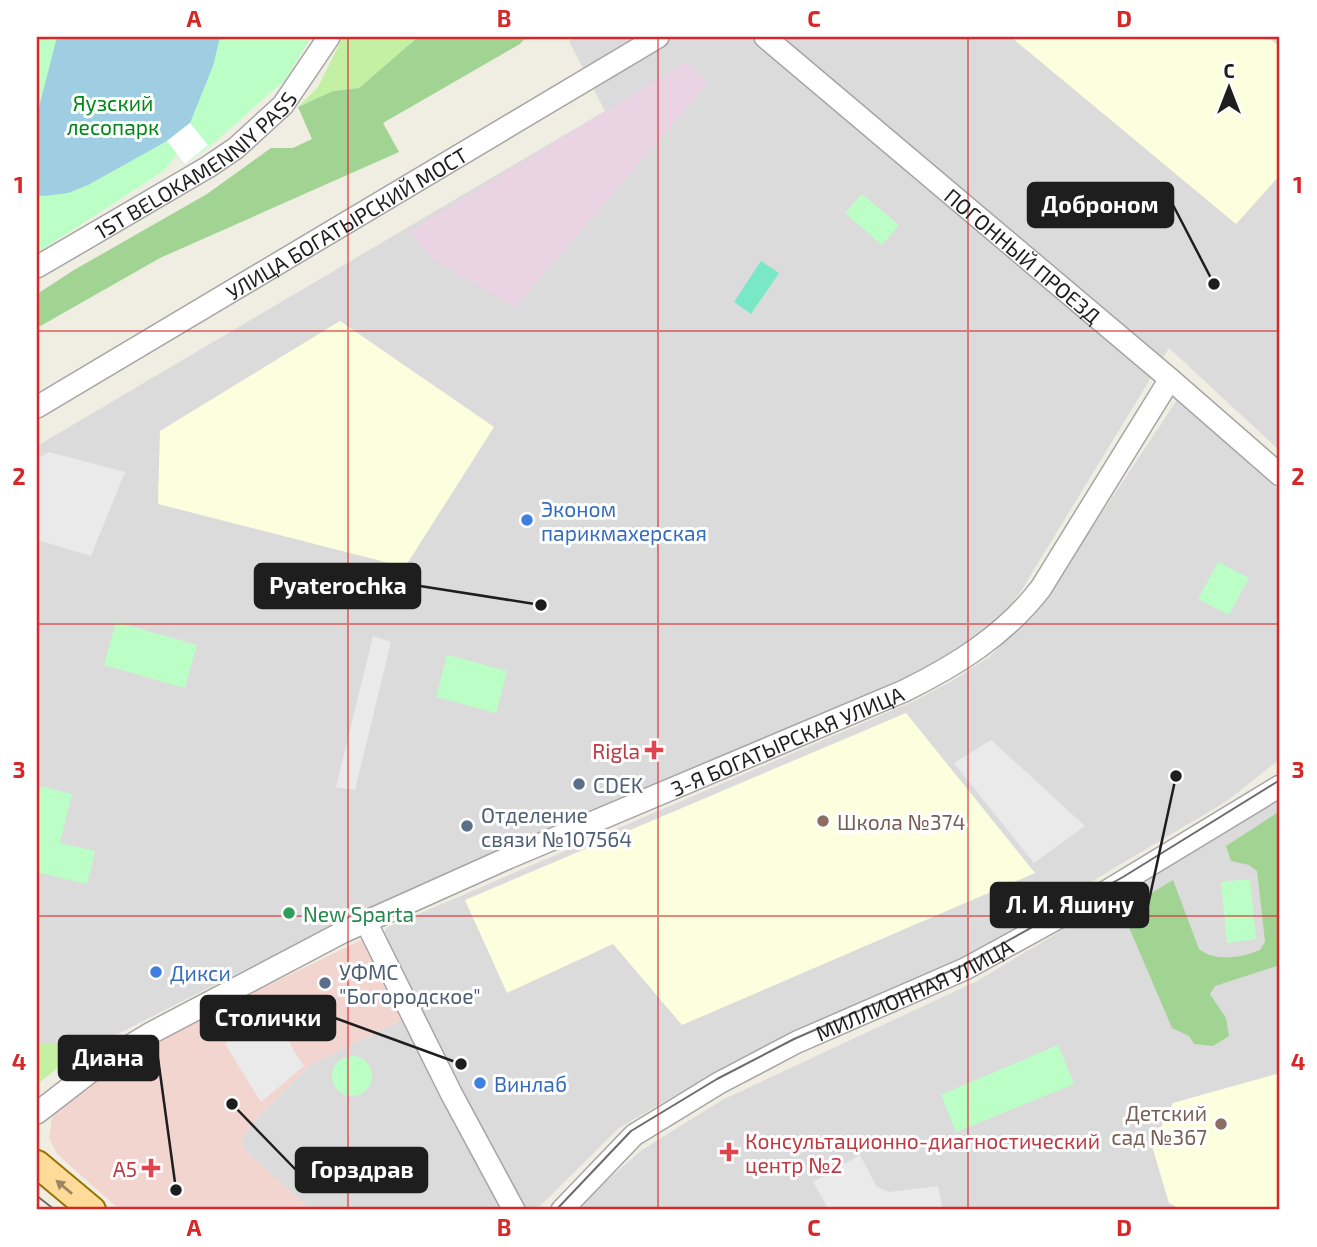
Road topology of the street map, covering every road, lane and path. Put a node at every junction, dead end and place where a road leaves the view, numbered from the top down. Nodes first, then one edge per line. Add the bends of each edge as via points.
1 (329, 37) edge
2 (658, 37) edge
3 (765, 37) edge
4 (37, 267) edge
5 (1170, 379) junction
6 (37, 407) edge
7 (1280, 475) edge
8 (1280, 786) edge
9 (366, 922) junction
10 (37, 1113) edge
11 (37, 1164) edge
12 (92, 1210) edge
13 (514, 1210) edge
14 (562, 1210) edge

1 - 4 street, 1ST BELOKAMENNIY PASS via 283,105 236,148
2 - 6 street, УЛИЦА БОГАТЫРСКИЙ МОСТ
3 - 5 street, ПОГОННЫЙ ПРОЕЗД
5 - 7 street, ПОГОННЫЙ ПРОЕЗД
5 - 9 street, 3-Я БОГАТЫРСКАЯ УЛИЦА via 1027,607 967,656 904,691
8 - 14 street, МИЛЛИОННАЯ УЛИЦА via 1107,891 964,969 797,1042 719,1083 634,1135
9 - 10 street, 3-Я БОГАТЫРСКАЯ УЛИЦА via 150,1034 103,1062
9 - 13 street
12 -> 11 main road

